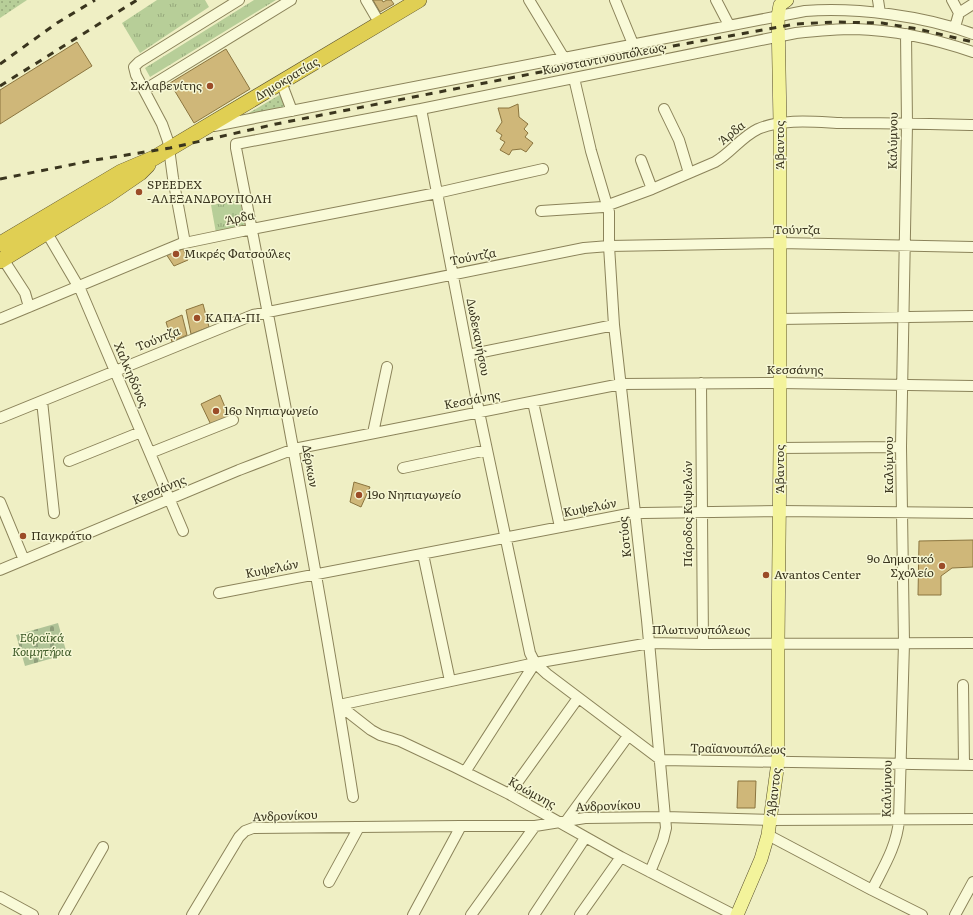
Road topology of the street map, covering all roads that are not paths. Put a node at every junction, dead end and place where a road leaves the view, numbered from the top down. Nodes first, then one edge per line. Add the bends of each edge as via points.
1 (239, 0) edge
2 (291, 0) edge
3 (366, 0) edge
4 (419, 0) edge
5 (529, 0) edge
6 (615, 0) edge
7 (716, 0) edge
8 (787, 0) edge
9 (878, 0) edge
10 (952, 0) edge
11 (973, 4) edge
12 (880, 13) junction
13 (960, 13) junction
14 (778, 16) junction
15 (380, 24) junction
16 (729, 25) junction
17 (955, 27) junction
18 (906, 34) junction
19 (973, 34) edge
20 (779, 36) junction
21 (633, 44) junction
22 (973, 52) edge
23 (564, 58) junction
24 (574, 78) junction
25 (281, 82) junction
26 (144, 90) junction
27 (420, 109) junction
28 (664, 109) dead end
29 (292, 111) junction
30 (780, 123) junction
31 (907, 124) junction
32 (973, 125) edge
33 (204, 128) junction
34 (238, 143) joint
35 (170, 148) junction
36 (154, 158) junction
37 (641, 160) dead end
38 (543, 169) dead end
39 (689, 173) junction
40 (652, 189) junction
41 (437, 193) junction
42 (608, 206) junction
43 (540, 211) dead end
44 (252, 229) junction
45 (46, 233) junction
46 (185, 243) junction
47 (780, 243) junction
48 (904, 244) junction
49 (609, 246) junction
50 (973, 246) edge
51 (1, 255) edge
52 (453, 274) junction
53 (79, 286) junction
54 (29, 307) junction
55 (267, 311) junction
56 (973, 316) edge
57 (902, 317) junction
58 (780, 319) junction
59 (0, 320) edge
60 (614, 325) junction
61 (468, 355) junction
62 (387, 367) dead end
63 (115, 371) junction
64 (701, 383) junction
65 (780, 383) junction
66 (620, 384) junction
67 (903, 384) junction
68 (973, 386) edge
69 (42, 401) junction
70 (533, 402) junction
71 (479, 412) junction
72 (0, 418) edge
73 (233, 420) dead end
74 (141, 432) junction
75 (373, 433) junction
76 (901, 447) junction
77 (780, 448) junction
78 (294, 449) junction
79 (487, 450) junction
80 (150, 454) junction
81 (69, 461) dead end
82 (403, 468) dead end
83 (169, 500) junction
84 (0, 502) edge
85 (780, 511) junction
86 (701, 512) junction
87 (902, 512) junction
88 (54, 513) dead end
89 (635, 513) junction
90 (973, 513) edge
91 (560, 527) junction
92 (183, 531) dead end
93 (506, 538) junction
94 (423, 554) junction
95 (24, 560) junction
96 (0, 570) edge
97 (316, 574) junction
98 (219, 593) dead end
99 (650, 643) junction
100 (904, 643) junction
101 (973, 643) edge
102 (703, 644) junction
103 (778, 644) junction
104 (535, 663) junction
105 (450, 681) junction
106 (963, 685) dead end
107 (578, 698) junction
108 (339, 705) junction
109 (628, 736) junction
110 (659, 759) junction
111 (778, 762) junction
112 (900, 764) junction
113 (969, 765) edge
114 (465, 772) junction
115 (509, 794) junction
116 (353, 797) dead end
117 (665, 817) junction
118 (973, 819) edge
119 (770, 820) junction
120 (900, 820) junction
121 (563, 822) junction
122 (461, 826) junction
123 (535, 826) junction
124 (359, 827) junction
125 (768, 835) junction
126 (586, 838) junction
127 (103, 847) dead end
128 (621, 857) junction
129 (650, 872) junction
130 (329, 882) dead end
131 (973, 882) edge
132 (872, 890) junction
133 (0, 897) edge
134 (33, 915) edge
135 (64, 915) edge
136 (192, 915) edge
137 (413, 915) edge
138 (471, 915) edge
139 (534, 915) edge
140 (580, 915) edge
141 (736, 915) edge
142 (922, 915) edge
143 (955, 915) edge

1 - 26 street via 136,64 134,69
2 - 26 street
3 - 15 street
4 - 15 highway, Δημοκρατίας
5 - 23 street
6 - 21 street
7 - 16 street
8 - 14 main road via 780,6
9 - 12 street
10 - 13 street
11 - 13 street
12 - 14 street via 827,10
12 - 17 street
13 - 17 street
14 - 16 street
14 - 20 main road, Άβαντος
15 - 25 highway, Δημοκρατίας
16 - 21 street
17 - 19 street
18 - 20 street, Κωνσταντινουπόλεως via 846,29
18 - 22 street, Κωνσταντινουπόλεως
18 - 31 street, Καλύμνου
20 - 24 street, Κωνσταντινουπόλεως
20 - 30 main road, Άβαντος
21 - 23 street
23 - 29 street
24 - 27 street, Κωνσταντινουπόλεως
24 - 42 street, Κοτύος via 591,151
25 - 29 street
25 - 33 highway, Δημοκρατίας
26 - 35 street via 164,128
27 - 34 street, Κωνσταντινουπόλεως
27 - 41 street, Δωδεκανήσου
28 - 39 street via 679,140
29 - 33 street
30 - 31 street, Άρδα
30 - 39 street, Άρδα via 754,131 720,159
30 - 47 main road, Άβαντος
31 - 32 street, Άρδα
31 - 48 street, Καλύμνου
33 - 35 highway, Δημοκρατίας
34 - 44 street, Δέρκων via 235,145
35 - 36 highway, Δημοκρατίας
35 - 46 street
36 - 45 highway, Δημοκρατίας via 140,173
36 - 51 highway, Δημοκρατίας via 121,172
37 - 40 street
38 - 41 street, Άρδα
39 - 40 street, Άρδα
40 - 42 street, Άρδα
41 - 44 street, Άρδα
41 - 52 street, Δωδεκανήσου
42 - 43 street, Άρδα
42 - 49 street, Κοτύος
44 - 46 street, Άρδα
44 - 55 street, Δέρκων
45 - 51 highway, Δημοκρατίας
45 - 53 street, Χαλκηδόνος
46 - 53 street, Άρδα
47 - 48 street, Τούντζα
47 - 49 street, Τούντζα
47 - 58 main road, Άβαντος
48 - 50 street, Τούντζα
48 - 57 street, Καλύμνου
49 - 52 street, Τούντζα via 584,248
49 - 60 street, Κοτύος
51 - 54 street via 25,293
52 - 55 street, Τούντζα
52 - 61 street, Δωδεκανήσου
53 - 54 street, Άρδα
53 - 63 street, Χαλκηδόνος
54 - 59 street, Άρδα
55 - 63 street, Τούντζα
55 - 78 street, Δέρκων
56 - 57 street
57 - 58 street
57 - 67 street, Καλύμνου
58 - 65 main road, Άβαντος
60 - 61 street
60 - 66 street, Κοτύος
61 - 71 street, Δωδεκανήσου
62 - 75 street
63 - 69 street, Τούντζα
63 - 74 street, Χαλκηδόνος
64 - 65 street, Κεσσάνης
64 - 66 street, Κεσσάνης
64 - 86 street, Πάροδος Κυψελών
65 - 67 street, Κεσσάνης
65 - 77 main road, Άβαντος
66 - 70 street, Κεσσάνης
66 - 89 street, Κοτύος
67 - 68 street, Κεσσάνης
67 - 76 street, Καλύμνου
69 - 72 street, Τούντζα
69 - 88 street
70 - 71 street, Κεσσάνης
70 - 91 street
71 - 75 street, Κεσσάνης
71 - 79 street, Δωδεκανήσου
73 - 80 street
74 - 80 street, Χαλκηδόνος
74 - 81 street
75 - 78 street, Κεσσάνης
76 - 77 street
76 - 87 street, Καλύμνου
77 - 85 main road, Άβαντος
78 - 83 street, Κεσσάνης
78 - 97 street, Δέρκων
79 - 82 street
79 - 93 street, Δωδεκανήσου
80 - 83 street, Χαλκηδόνος
83 - 92 street, Χαλκηδόνος
83 - 95 street, Κεσσάνης
84 - 95 street
85 - 86 street, Κυψελών
85 - 87 street, Κυψελών
85 - 103 main road, Άβαντος
86 - 89 street, Κυψελών
86 - 102 street, Πάροδος Κυψελών
87 - 90 street, Κυψελών
87 - 100 street, Καλύμνου
89 - 91 street, Κυψελών
89 - 99 street, Κοτύος
91 - 93 street, Κυψελών
93 - 94 street, Κυψελών
93 - 104 street, Δωδεκανήσου via 530,653
94 - 97 street, Κυψελών
94 - 105 street
95 - 96 street, Κεσσάνης
97 - 98 street, Κυψελών
97 - 108 street, Δέρκων
99 - 102 street, Πλωτινουπόλεως
99 - 104 street, Πλωτινουπόλεως
99 - 110 street, Κοτύος
100 - 101 street, Πλωτινουπόλεως
100 - 103 street, Πλωτινουπόλεως
100 - 112 street, Καλύμνου
102 - 103 street, Πλωτινουπόλεως
103 - 111 main road, Άβαντος
104 - 105 street, Πλωτινουπόλεως
104 - 107 street
104 - 114 street
105 - 108 street, Πλωτινουπόλεως
106 - 113 street
107 - 109 street
107 - 115 street
108 - 114 street, Κρώμνης via 380,735 400,741
108 - 116 street, Δέρκων
109 - 110 street
109 - 121 street
110 - 111 street, Τραϊανουπόλεως
110 - 117 street, Κοτύος
111 - 112 street, Τραϊανουπόλεως
111 - 119 main road, Άβαντος
112 - 113 street, Τραϊανουπόλεως
112 - 120 street, Καλύμνου
114 - 115 street, Κρώμνης
115 - 121 street, Κρώμνης
117 - 119 street, Ανδρονίκου
117 - 121 street, Ανδρονίκου via 585,818
117 - 129 street, Κοτύος via 663,840
118 - 120 street, Ανδρονίκου
119 - 120 street, Ανδρονίκου
119 - 125 main road, Άβαντος
120 - 132 street, Καλύμνου via 895,842
121 - 123 street, Ανδρονίκου
121 - 126 street, Κρώμνης
122 - 123 street, Ανδρονίκου
122 - 124 street, Ανδρονίκου
122 - 137 street
123 - 138 street
124 - 130 street
124 - 136 street, Ανδρονίκου via 253,828 245,831
125 - 132 street
125 - 141 main road, Άβαντος via 761,859
126 - 128 street, Κρώμνης
126 - 139 street
127 - 135 street
128 - 129 street, Κρώμνης
128 - 140 street
129 - 141 street, Κρώμνης
131 - 143 street
132 - 142 street
133 - 134 street

